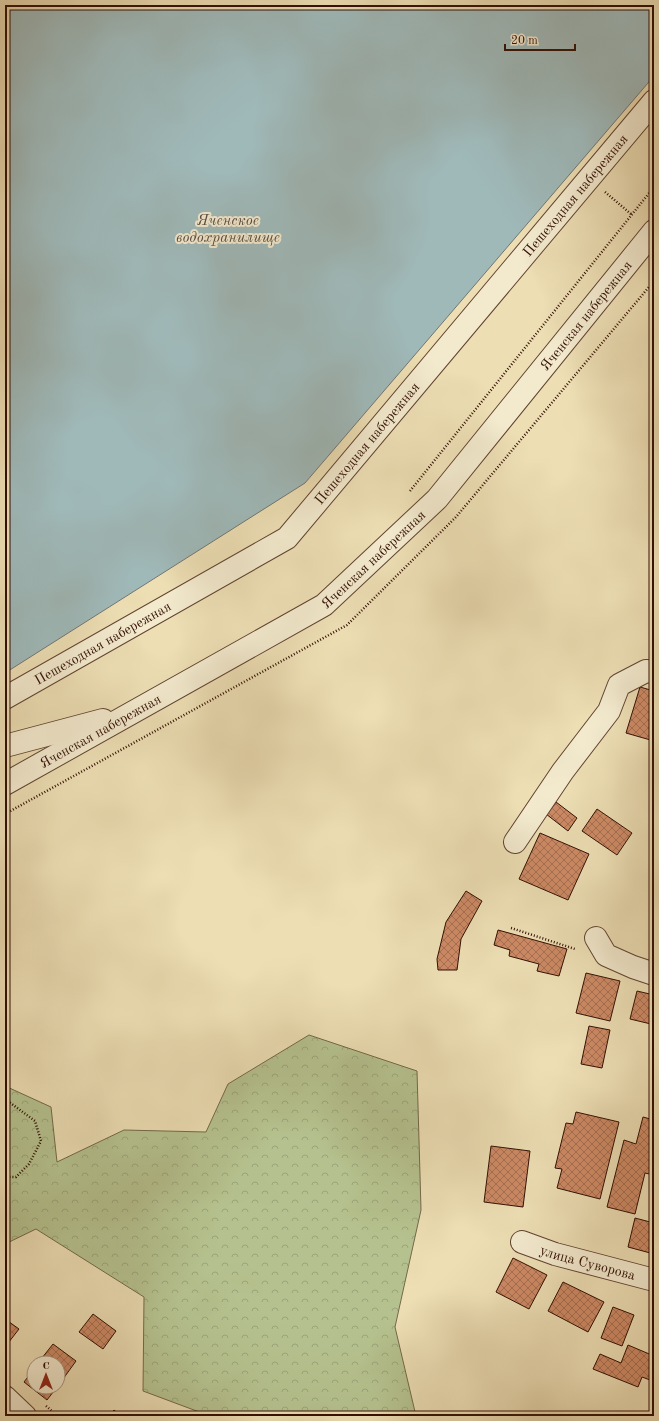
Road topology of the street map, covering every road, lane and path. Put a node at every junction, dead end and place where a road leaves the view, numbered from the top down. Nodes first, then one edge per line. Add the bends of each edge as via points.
1 (654, 100) edge
2 (589, 178) junction
3 (654, 187) edge
4 (631, 214) junction
5 (654, 231) edge
6 (406, 495) dead end
7 (654, 672) edge
8 (5, 698) edge
9 (131, 713) junction
10 (5, 746) edge
11 (5, 784) edge
12 (516, 842) dead end
13 (511, 928) dead end
14 (601, 946) joint
15 (654, 974) edge
16 (5, 1099) edge
17 (5, 1177) edge
18 (522, 1242) dead end
19 (654, 1280) edge
20 (5, 1397) edge
21 (25, 1416) edge

1 - 2 street, Пешеходная набережная
2 - 4 path
2 - 8 street, Пешеходная набережная via 286,538
3 - 4 path
4 - 6 path
5 - 9 street, Яченская набережная via 437,499 324,605
7 - 12 street via 646,671 619,685 609,710 563,771
9 - 10 street
9 - 11 street, Яченская набережная
13 - 14 path via 585,952
14 - 15 street via 632,967
16 - 17 path via 35,1121 41,1141 29,1164 16,1177
18 - 19 street, улица Суворова via 555,1254
20 - 21 street

